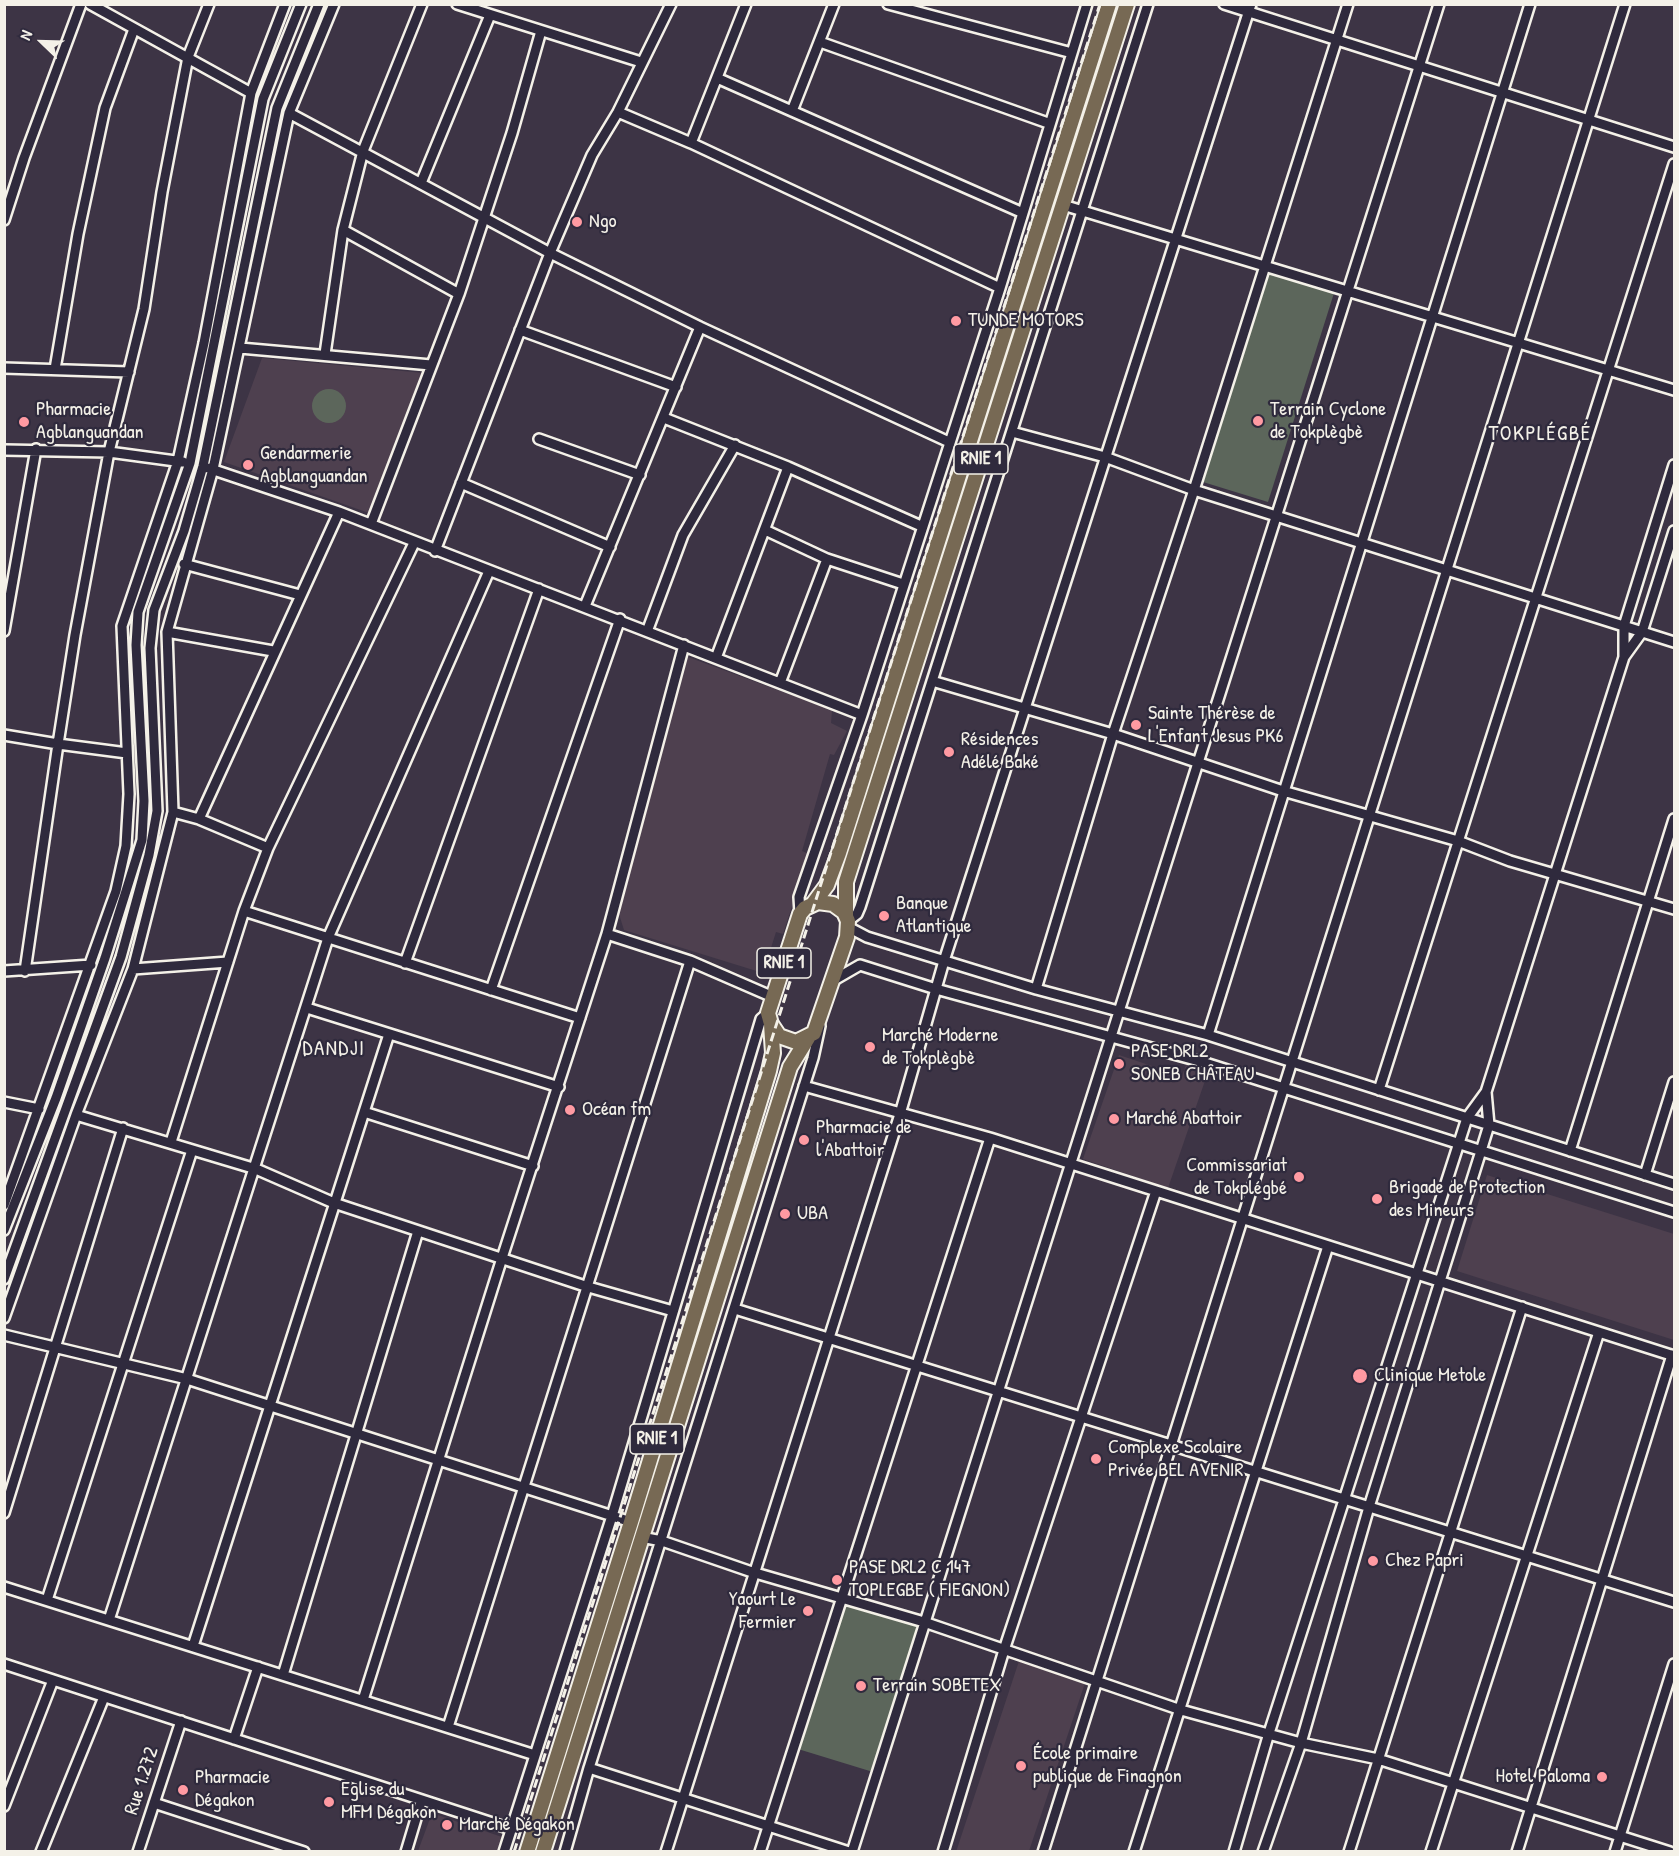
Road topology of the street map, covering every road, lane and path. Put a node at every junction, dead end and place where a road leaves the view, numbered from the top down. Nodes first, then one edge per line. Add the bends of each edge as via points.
1 (81, 4) edge
2 (90, 4) edge
3 (209, 4) edge
4 (285, 4) edge
5 (301, 4) edge
6 (319, 4) edge
7 (334, 4) edge
8 (422, 4) edge
9 (457, 4) edge
10 (671, 4) edge
11 (746, 4) edge
12 (834, 4) edge
13 (888, 4) edge
14 (1087, 4) edge
15 (1109, 4) edge
16 (1127, 4) edge
17 (1148, 4) edge
18 (1224, 4) edge
19 (1348, 4) edge
20 (1439, 4) edge
21 (1530, 4) edge
22 (1625, 4) edge
23 (1250, 8) edge
24 (281, 14) junction
25 (490, 15) junction
26 (294, 20) junction
27 (135, 29) junction
28 (541, 31) junction
29 (1337, 40) junction
30 (820, 42) junction
31 (1072, 53) junction
32 (188, 57) junction
33 (641, 62) junction
34 (1419, 66) junction
35 (717, 78) junction
36 (251, 93) junction
37 (1503, 93) junction
38 (792, 111) junction
39 (289, 112) junction
40 (618, 112) junction
41 (1589, 120) junction
42 (1048, 123) junction
43 (691, 143) junction
44 (1674, 147) edge
45 (363, 151) junction
46 (1674, 164) edge
47 (421, 183) junction
48 (1029, 193) junction
49 (1048, 198) junction
50 (1064, 205) junction
51 (1082, 210) junction
52 (1023, 213) junction
53 (484, 217) junction
54 (4, 220) edge
55 (343, 230) junction
56 (1177, 239) junction
57 (550, 253) junction
58 (1266, 266) junction
59 (1000, 288) junction
60 (1348, 291) junction
61 (459, 294) junction
62 (1433, 317) junction
63 (700, 327) junction
64 (520, 330) junction
65 (1518, 343) junction
66 (240, 348) junction
67 (325, 354) junction
68 (431, 365) junction
69 (4, 368) edge
70 (55, 369) junction
71 (1609, 370) junction
72 (129, 372) junction
73 (676, 387) junction
74 (1674, 390) edge
75 (664, 418) junction
76 (1012, 432) junction
77 (539, 439) dead end
78 (949, 442) junction
79 (735, 445) junction
80 (36, 449) junction
81 (4, 450) edge
82 (109, 452) junction
83 (1105, 457) junction
84 (178, 460) junction
85 (190, 463) junction
86 (1674, 465) edge
87 (203, 466) junction
88 (788, 467) junction
89 (213, 469) junction
90 (640, 475) junction
91 (460, 483) junction
92 (1194, 490) junction
93 (339, 512) junction
94 (1277, 516) junction
95 (371, 524) junction
96 (921, 526) junction
97 (765, 530) junction
98 (1674, 531) edge
99 (414, 543) junction
100 (1362, 543) junction
101 (610, 547) junction
102 (435, 551) junction
103 (827, 559) junction
104 (184, 564) junction
105 (1446, 570) junction
106 (489, 571) junction
107 (903, 584) junction
108 (539, 589) junction
109 (300, 595) junction
110 (1536, 598) junction
111 (585, 606) junction
112 (620, 620) junction
113 (1624, 626) junction
114 (648, 629) junction
115 (4, 632) edge
116 (166, 632) junction
117 (1642, 632) junction
118 (1674, 642) edge
119 (684, 645) junction
120 (273, 651) junction
121 (1624, 657) junction
122 (716, 658) junction
123 (932, 681) junction
124 (780, 683) junction
125 (1027, 708) junction
126 (862, 715) junction
127 (1113, 734) junction
128 (4, 735) edge
129 (58, 744) junction
130 (127, 753) junction
131 (1199, 763) junction
132 (1283, 791) junction
133 (173, 812) junction
134 (1368, 815) junction
135 (199, 819) junction
136 (1674, 819) edge
137 (1458, 841) junction
138 (268, 848) junction
139 (1554, 873) junction
140 (1649, 900) junction
141 (813, 903) junction
142 (1674, 909) edge
143 (244, 911) junction
144 (800, 914) junction
145 (847, 921) junction
146 (608, 934) junction
147 (328, 938) junction
148 (690, 961) junction
149 (944, 961) junction
150 (228, 962) junction
151 (405, 963) junction
152 (91, 965) junction
153 (133, 969) junction
154 (4, 971) edge
155 (25, 971) junction
156 (834, 980) junction
157 (936, 989) junction
158 (1036, 989) junction
159 (490, 990) junction
160 (773, 997) junction
161 (307, 1008) junction
162 (1120, 1011) junction
163 (580, 1018) junction
164 (770, 1018) junction
165 (820, 1021) junction
166 (389, 1034) junction
167 (1208, 1035) junction
168 (808, 1038) junction
169 (1112, 1038) junction
170 (1290, 1062) junction
171 (1674, 1082) edge
172 (804, 1086) junction
173 (558, 1087) junction
174 (1282, 1088) junction
175 (1378, 1090) junction
176 (1486, 1092) junction
177 (4, 1102) edge
178 (39, 1109) junction
179 (364, 1112) junction
180 (900, 1114) junction
181 (75, 1115) junction
182 (1467, 1118) junction
183 (1489, 1125) junction
184 (123, 1128) junction
185 (990, 1138) junction
186 (171, 1142) junction
187 (1459, 1144) junction
188 (192, 1149) junction
189 (1481, 1151) junction
190 (1570, 1151) junction
191 (1072, 1164) junction
192 (533, 1166) junction
193 (256, 1169) junction
194 (4, 1175) edge
195 (1645, 1175) junction
196 (15, 1177) junction
197 (1674, 1184) edge
198 (1156, 1191) junction
199 (334, 1203) junction
200 (4, 1204) edge
201 (1674, 1212) edge
202 (1241, 1218) junction
203 (4, 1230) edge
204 (418, 1231) junction
205 (1328, 1246) junction
206 (502, 1258) junction
207 (1418, 1274) junction
208 (4, 1279) edge
209 (1440, 1281) junction
210 (585, 1286) junction
211 (1521, 1307) junction
212 (735, 1309) junction
213 (673, 1311) junction
214 (4, 1318) edge
215 (1599, 1332) junction
216 (4, 1335) edge
217 (830, 1339) junction
218 (55, 1348) junction
219 (1673, 1355) edge
220 (121, 1364) junction
221 (917, 1366) junction
222 (187, 1379) junction
223 (998, 1391) junction
224 (270, 1406) junction
225 (1081, 1417) junction
226 (358, 1434) junction
227 (1170, 1445) junction
228 (440, 1460) junction
229 (1256, 1472) junction
230 (524, 1487) junction
231 (1346, 1500) junction
232 (1369, 1507) junction
233 (4, 1513) edge
234 (612, 1516) junction
235 (631, 1522) junction
236 (1450, 1532) junction
237 (641, 1538) junction
238 (662, 1541) junction
239 (1526, 1556) junction
240 (752, 1572) junction
241 (1602, 1580) junction
242 (4, 1587) edge
243 (840, 1596) junction
244 (46, 1600) junction
245 (1674, 1602) edge
246 (109, 1620) junction
247 (924, 1622) junction
248 (193, 1646) junction
249 (1005, 1650) junction
250 (4, 1664) edge
251 (1674, 1664) edge
252 (258, 1667) junction
253 (282, 1675) junction
254 (53, 1680) junction
255 (1098, 1680) junction
256 (104, 1697) junction
257 (363, 1700) junction
258 (1181, 1710) junction
259 (181, 1722) junction
260 (448, 1727) junction
261 (1269, 1733) junction
262 (234, 1739) junction
263 (1301, 1743) junction
264 (535, 1755) junction
265 (1378, 1759) junction
266 (589, 1768) junction
267 (1453, 1783) junction
268 (683, 1798) junction
269 (421, 1802) junction
270 (154, 1803) junction
271 (4, 1806) edge
272 (1530, 1807) junction
273 (769, 1826) junction
274 (511, 1829) junction
275 (1620, 1836) junction
276 (41, 1851) edge
277 (138, 1851) edge
278 (304, 1851) edge
279 (406, 1851) edge
280 (504, 1851) edge
281 (526, 1851) edge
282 (543, 1851) edge
283 (565, 1851) edge
284 (666, 1851) edge
285 (760, 1851) edge
286 (851, 1851) edge
287 (943, 1851) edge
288 (1043, 1851) edge
289 (1134, 1851) edge
290 (1234, 1851) edge
291 (1263, 1851) edge
292 (1349, 1851) edge
293 (1431, 1851) edge
294 (1516, 1851) edge
295 (1614, 1851) edge
296 (1670, 1851) edge

1 - 54 street
2 - 27 street
3 - 32 street
4 - 24 street
5 - 26 street
6 - 87 street via 277,108
7 - 39 street
8 - 45 street
9 - 25 street
10 - 33 street
11 - 35 street
12 - 30 street
13 - 31 street
14 - 31 street
15 - 49 highway, RNIE 1
16 - 50 highway, RNIE 1
17 - 51 street
18 - 23 street
19 - 29 street
20 - 34 street
21 - 37 street
22 - 41 street
23 - 29 street
23 - 56 street
24 - 26 street
24 - 36 street
25 - 28 street
25 - 47 street
26 - 85 street via 263,99
27 - 32 street
27 - 70 street via 105,108
28 - 33 street
28 - 53 street
29 - 34 street
29 - 58 street
30 - 38 street
30 - 42 street
31 - 42 street
32 - 36 street
32 - 72 street via 144,309
33 - 40 street
34 - 37 street
34 - 60 street
35 - 38 street
35 - 43 street
36 - 84 street
37 - 41 street
37 - 62 street
38 - 52 street
39 - 45 street
39 - 66 street
40 - 43 street
40 - 57 street via 592,155
41 - 44 street
41 - 65 street
42 - 48 street
43 - 59 street
45 - 47 street
45 - 55 street
46 - 71 street
47 - 53 street
48 - 49 street
48 - 52 street
49 - 141 highway, RNIE 1 via 831,876
50 - 51 street
50 - 145 highway, RNIE 1 via 846,882
51 - 56 street
51 - 76 street
52 - 59 street
53 - 57 street
53 - 61 street
55 - 61 street
55 - 67 street
56 - 58 street
56 - 83 street
57 - 63 street
57 - 64 street
58 - 60 street
58 - 92 street
59 - 78 street
60 - 62 street
60 - 94 street
61 - 68 street
62 - 65 street
62 - 100 street
63 - 73 street
63 - 78 street
64 - 73 street
64 - 91 street
65 - 71 street
65 - 105 street
66 - 67 street
66 - 89 street
67 - 68 street
68 - 95 street
69 - 70 street
70 - 72 street
71 - 74 street
71 - 110 street
72 - 82 street
73 - 75 street
75 - 79 street
75 - 90 street
76 - 83 street
76 - 123 street
77 - 90 street
78 - 96 street
79 - 88 street
79 - 114 street via 683,535
80 - 81 street
80 - 82 street
80 - 115 street
82 - 84 street
82 - 129 street
83 - 92 street
83 - 125 street
84 - 85 street
84 - 130 street via 122,626
85 - 87 street
85 - 203 street via 138,612 142,840 56,1098
86 - 113 street
87 - 89 street
87 - 208 street via 154,610 150,648 157,812 149,855 121,957
88 - 96 street
88 - 97 street
89 - 93 street
89 - 104 street
90 - 101 street
91 - 101 street
91 - 102 street
92 - 94 street
92 - 127 street
93 - 95 street
93 - 109 street
94 - 100 street
94 - 131 street
95 - 99 street
96 - 107 street
97 - 103 street
97 - 122 street
98 - 117 street
99 - 102 street
99 - 138 street
100 - 105 street
100 - 132 street
101 - 111 street
102 - 106 street
103 - 107 street
103 - 124 street
104 - 109 street
104 - 116 street
105 - 110 street
105 - 134 street
106 - 108 street
106 - 147 street
107 - 126 street
108 - 111 street
108 - 151 street
109 - 120 street
110 - 113 street
110 - 137 street
111 - 112 street
112 - 114 street
112 - 159 street
113 - 117 street
113 - 121 street
114 - 119 street
116 - 120 street
116 - 133 street
117 - 118 street
117 - 121 street
119 - 122 street
119 - 146 street
120 - 135 street
121 - 139 street
122 - 124 street
123 - 125 street
123 - 145 street via 858,914
124 - 126 street
125 - 127 street
125 - 149 street
126 - 144 street via 799,897
127 - 131 street
127 - 158 street
128 - 129 street
129 - 130 street
129 - 155 street
130 - 152 street via 126,846 116,891
131 - 132 street
131 - 162 street
132 - 134 street
132 - 167 street
133 - 135 street
133 - 153 street
134 - 137 street
134 - 170 street
135 - 138 street
136 - 140 street
137 - 139 street
137 - 175 street
138 - 143 street
139 - 140 street
139 - 176 street
140 - 142 street
140 - 190 street
141 - 144 highway, RNIE 1
141 - 145 highway via 832,904
143 - 147 street
143 - 150 street
144 - 160 highway, RNIE 1
145 - 149 street via 867,937
145 - 156 highway, RNIE 1
146 - 148 street
146 - 163 street
147 - 151 street
147 - 161 street
148 - 160 street
148 - 210 street
149 - 157 street
149 - 158 street
150 - 153 street
150 - 186 street
151 - 159 street
152 - 155 street
152 - 178 street
153 - 181 street
154 - 155 street
156 - 157 street via 860,965
156 - 165 highway, RNIE 1
157 - 169 street
157 - 180 street
158 - 162 street
159 - 163 street
160 - 164 highway, RNIE 1
161 - 166 street
161 - 193 street
162 - 167 street
162 - 169 street
163 - 173 street
164 - 168 highway via 779,1036 796,1042
164 - 213 street via 761,1019
164 - 235 highway, RNIE 1 via 773,1053 769,1071
165 - 168 highway, RNIE 1
165 - 172 street
166 - 173 street
166 - 179 street
167 - 170 street
168 - 237 highway, RNIE 1 via 790,1067
169 - 174 street
169 - 191 street
170 - 174 street
170 - 175 street
171 - 195 street
172 - 180 street
172 - 212 street
173 - 192 street
174 - 187 street
174 - 202 street
175 - 182 street
176 - 182 street
176 - 183 street
177 - 178 street
178 - 196 street
179 - 192 street
179 - 199 street
180 - 185 street
180 - 217 street
181 - 184 street
181 - 214 street
182 - 183 street
182 - 187 street
183 - 189 street
183 - 190 street
184 - 186 street
184 - 218 street
185 - 191 street
185 - 221 street
186 - 188 street
187 - 189 street
187 - 207 street
188 - 193 street
188 - 220 street
189 - 201 street
189 - 209 street
190 - 195 street
191 - 198 street
191 - 223 street
192 - 206 street
193 - 199 street
193 - 222 street
194 - 196 street
195 - 197 street
196 - 200 street
198 - 202 street
198 - 225 street
199 - 204 street
199 - 224 street
202 - 205 street
202 - 227 street
204 - 206 street
204 - 226 street
205 - 207 street
205 - 229 street
206 - 210 street
206 - 228 street
207 - 209 street
207 - 231 street
209 - 211 street
209 - 232 street
210 - 213 street
210 - 230 street
211 - 215 street
211 - 236 street
212 - 217 street
212 - 238 street
213 - 234 street
215 - 219 street
215 - 239 street
216 - 218 street
217 - 221 street
217 - 240 street
218 - 220 street
218 - 233 street
219 - 241 street
220 - 222 street
220 - 244 street
221 - 223 street
221 - 243 street
222 - 224 street
222 - 246 street
223 - 225 street
223 - 247 street
224 - 226 street
224 - 248 street
225 - 227 street
225 - 249 street
226 - 228 street
226 - 253 street
227 - 229 street
227 - 255 street
228 - 230 street
228 - 257 street
229 - 231 street
229 - 258 street
230 - 234 street
230 - 260 street
231 - 232 street
231 - 261 street
232 - 236 street
232 - 263 street
234 - 235 street
234 - 264 street
235 - 281 highway, RNIE 1
236 - 239 street
236 - 265 street
237 - 238 street
237 - 282 highway, RNIE 1
238 - 240 street
238 - 266 street
239 - 241 street
239 - 267 street
240 - 243 street
240 - 268 street
241 - 245 street
241 - 272 street
242 - 244 street
243 - 247 street
243 - 273 street
244 - 246 street
246 - 248 street
247 - 249 street
247 - 286 street
248 - 252 street
249 - 255 street
249 - 287 street
250 - 254 street
251 - 275 street
252 - 253 street
252 - 262 street
253 - 257 street
254 - 256 street
254 - 271 street
255 - 258 street
255 - 288 street
256 - 259 street
256 - 276 street
257 - 260 street
258 - 261 street
258 - 289 street
259 - 262 street
259 - 270 street, Rue 1.272
260 - 264 street
261 - 263 street
261 - 290 street
262 - 269 street
263 - 265 street
263 - 291 street
264 - 274 street
265 - 267 street
265 - 292 street
266 - 268 street
266 - 283 street
267 - 272 street
267 - 293 street
268 - 273 street
268 - 284 street
269 - 274 street
269 - 279 street
270 - 277 street, Rue 1.272
270 - 278 street
272 - 275 street
272 - 294 street
273 - 285 street
273 - 286 street
274 - 280 street
275 - 295 street
275 - 296 street

